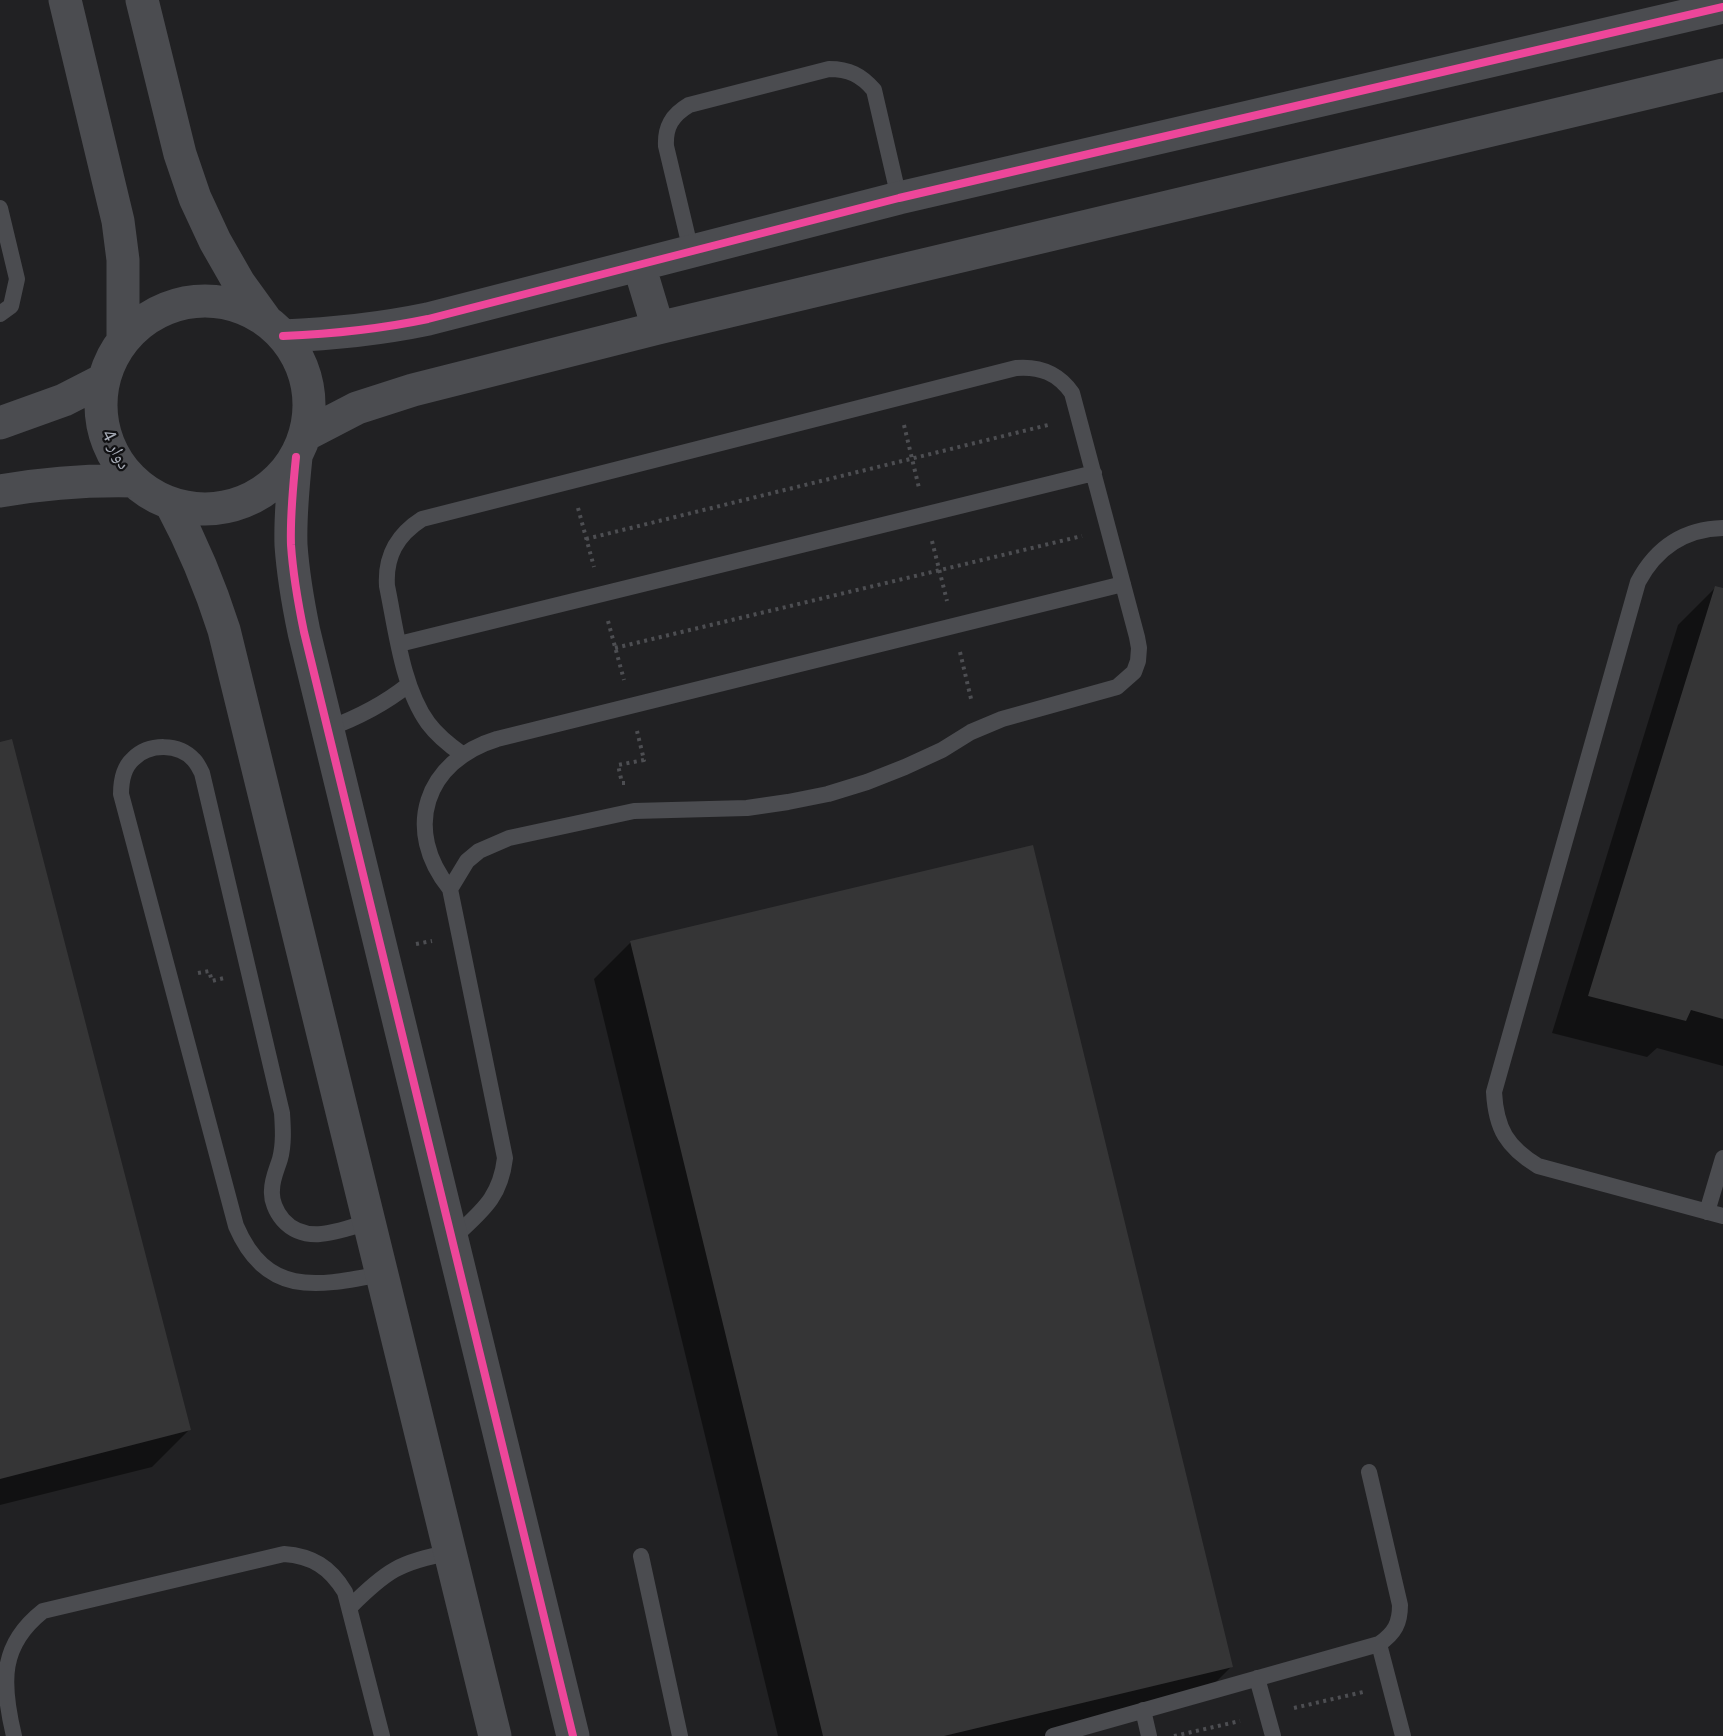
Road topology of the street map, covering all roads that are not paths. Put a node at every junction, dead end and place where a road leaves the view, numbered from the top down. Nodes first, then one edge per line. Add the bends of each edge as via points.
1 (65, 0) edge
2 (142, 0) edge
3 (1723, 7) edge
4 (1723, 75) edge
5 (899, 198) junction
6 (0, 208) edge
7 (691, 251) junction
8 (639, 265) junction
9 (0, 314) edge
10 (274, 328) junction
11 (658, 328) junction
12 (123, 341) junction
13 (103, 380) junction
14 (0, 423) edge
15 (301, 446) junction
16 (1094, 473) junction
17 (133, 481) junction
18 (0, 491) edge
19 (171, 504) junction
20 (1723, 528) edge
21 (1123, 584) junction
22 (399, 644) junction
23 (408, 685) junction
24 (327, 729) junction
25 (462, 754) junction
26 (450, 889) junction
27 (1723, 1158) edge
28 (1715, 1214) edge
29 (369, 1222) junction
30 (451, 1240) junction
31 (382, 1274) junction
32 (1369, 1472) dead end
33 (450, 1553) junction
34 (641, 1556) dead end
35 (350, 1607) junction
36 (1379, 1644) junction
37 (1257, 1678) junction
38 (1143, 1710) junction
39 (14, 1736) edge
40 (382, 1736) edge
41 (495, 1736) edge
42 (573, 1736) edge
43 (680, 1736) edge
44 (1053, 1736) edge
45 (1149, 1736) edge
46 (1273, 1736) edge
47 (1403, 1736) edge

1 - 12 street via 118,220 123,261
2 - 10 street via 195,198 233,272
3 - 5 street
4 - 11 street
5 - 7 street
5 - 7 lane via 874,90 854,72 829,69 699,102 676,113 665,135
6 - 9 lane via 17,279 11,306
7 - 8 street
8 - 10 street via 380,328 342,333
8 - 11 street
10 - 12 street, دوار 4 via 246,310 202,301 158,312
10 - 15 street via 296,353 309,393 309,414
11 - 15 street via 385,398 348,412
12 - 13 street, دوار 4
13 - 14 street via 64,400
13 - 17 street, دوار 4 via 102,424 119,464
15 - 19 street, دوار 4 via 282,476 242,503 219,509
15 - 24 street via 292,501 296,589
16 - 21 lane
16 - 22 lane
16 - 22 lane via 1072,393 1065,382 1043,369 1016,368 422,519 393,547 386,572
17 - 18 street via 86,480
17 - 19 street, دوار 4
19 - 29 street via 192,544 224,630
20 - 28 lane via 1709,528 1674,541 1659,552 1638,582 1494,1092 1495,1113 1502,1132 1512,1146 1538,1166
21 - 25 lane via 497,739
21 - 26 lane via 1139,648 1138,661 1126,681 1108,691 1002,719 905,767 828,794 747,808 658,809 610,816 493,843 466,861
22 - 23 lane
23 - 24 lane via 370,711
23 - 25 lane via 429,724
24 - 30 street
25 - 26 lane via 436,782 425,819 429,856
26 - 30 lane via 505,1158 503,1175 488,1205
27 - 28 lane
29 - 31 street
29 - 31 lane via 331,1233 304,1233 291,1228 274,1205 271,1192 284,1137 282,1113 202,772 194,760 169,747 143,752 125,770 121,794 243,1242 266,1268 298,1282 333,1283
30 - 42 street
31 - 33 street
32 - 36 lane via 1400,1605 1397,1628
33 - 35 lane via 399,1566 376,1580
33 - 41 street
34 - 43 lane
35 - 39 lane via 337,1579 320,1564 284,1554 43,1611 17,1631 2,1663 1,1682
35 - 40 lane
36 - 37 lane
36 - 47 lane
37 - 38 lane
37 - 46 lane
38 - 44 lane
38 - 45 lane

